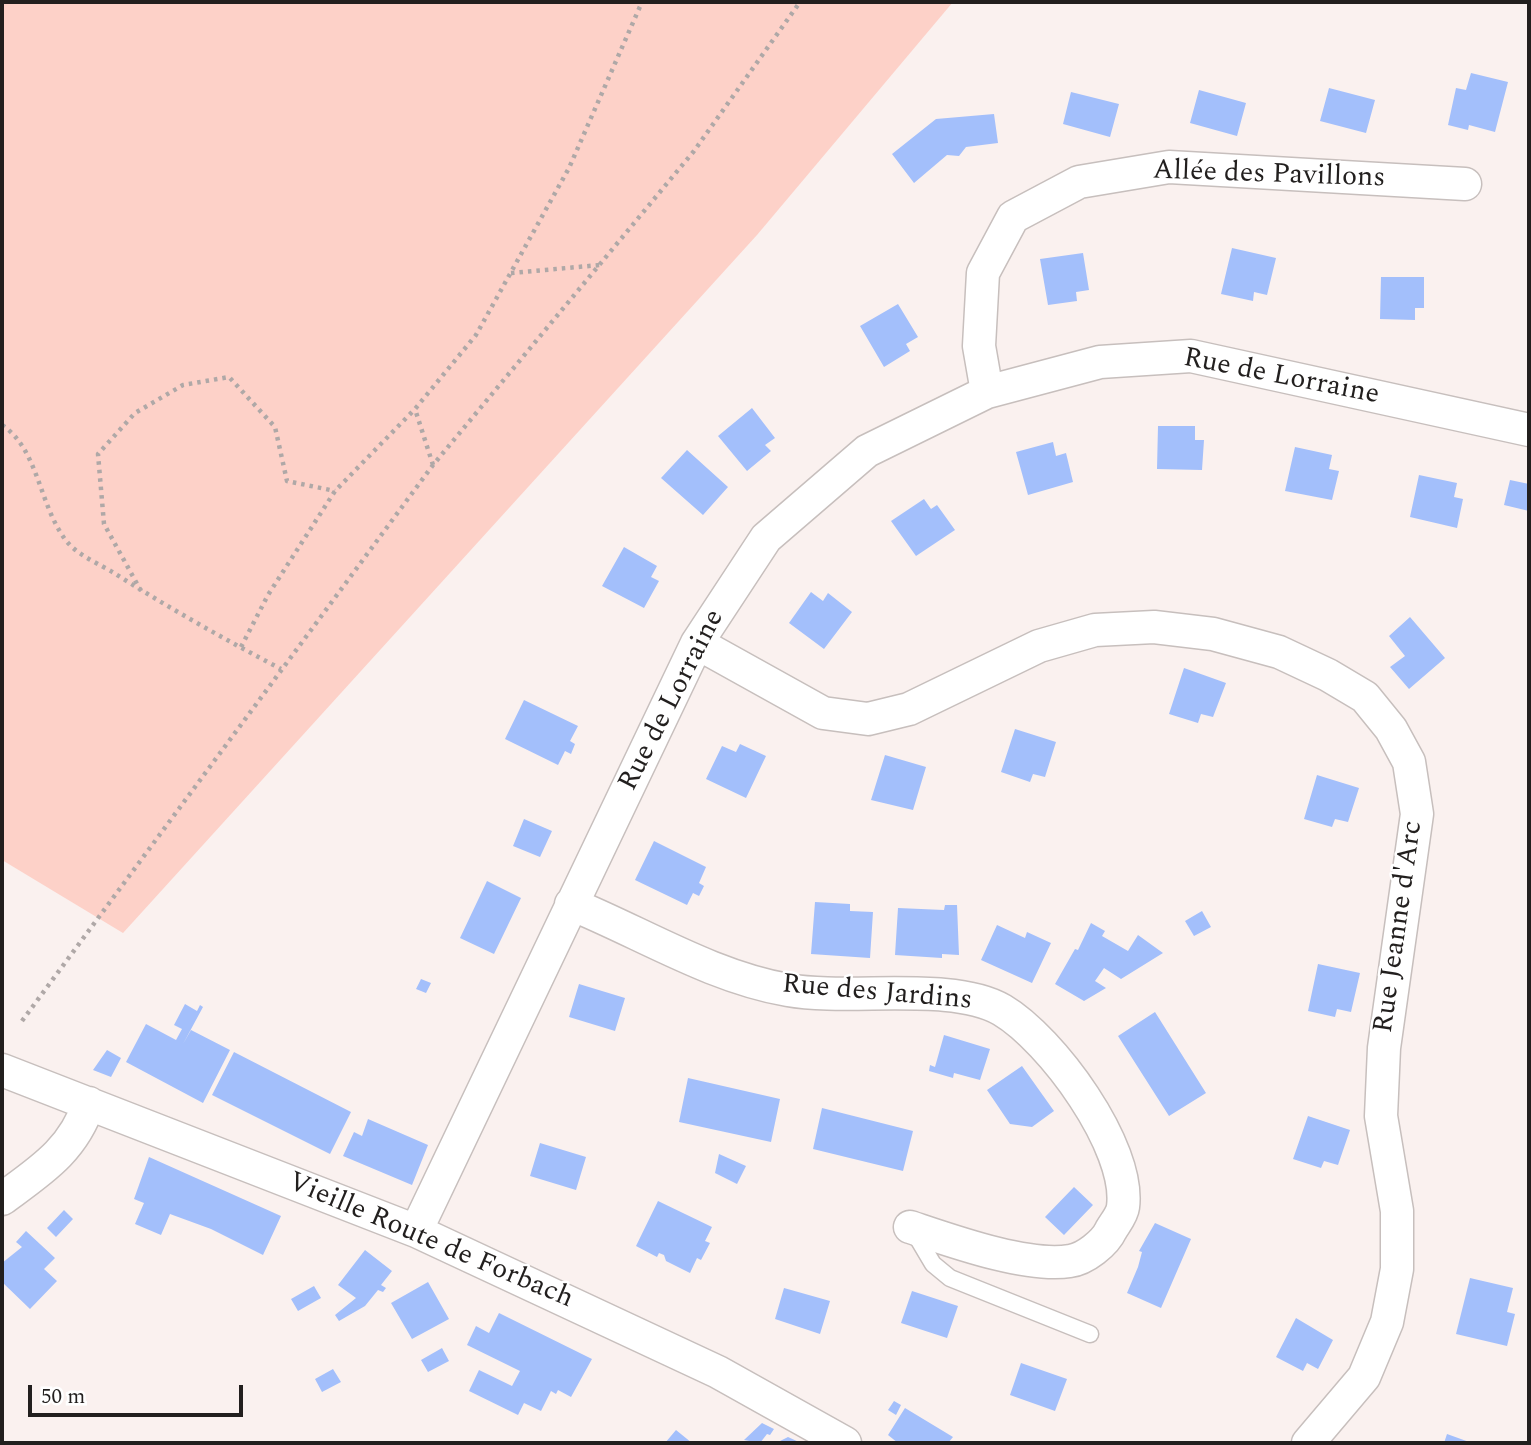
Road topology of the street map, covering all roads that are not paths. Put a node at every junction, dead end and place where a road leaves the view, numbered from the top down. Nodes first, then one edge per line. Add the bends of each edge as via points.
1 (1465, 184) dead end
2 (987, 392) junction
3 (1529, 430) edge
4 (697, 643) junction
5 (571, 904) junction
6 (2, 1070) edge
7 (89, 1103) junction
8 (2, 1199) edge
9 (911, 1227) joint
10 (416, 1231) junction
11 (1090, 1335) dead end
12 (845, 1443) edge
13 (1308, 1443) edge

1 - 2 street, Allée des Pavillons via 1168,167 1079,182 1013,217 983,273 979,346
2 - 3 street, Rue de Lorraine via 1100,362 1191,356
2 - 4 street, Rue de Lorraine via 867,451 766,538
4 - 5 street, Rue de Lorraine
4 - 13 street, Rue Jeanne d'Arc via 823,713 868,719 909,709 1039,646 1095,630 1154,627 1213,634 1279,652 1328,675 1365,698 1391,729 1409,762 1417,814 1384,1048 1381,1116 1397,1211 1397,1269 1387,1322 1364,1377
5 - 9 street, Rue des Jardins via 733,976 786,990 838,996 969,997 1002,1010 1040,1040 1090,1108 1116,1157 1123,1209 1106,1241 1072,1261 1037,1261
5 - 10 street, Rue de Lorraine
6 - 7 street, Vieille Route de Forbach
7 - 8 street via 56,1160
7 - 10 street, Vieille Route de Forbach
9 - 11 lane, Rue des Jardins via 933,1264 950,1278
10 - 12 street, Vieille Route de Forbach via 719,1372

